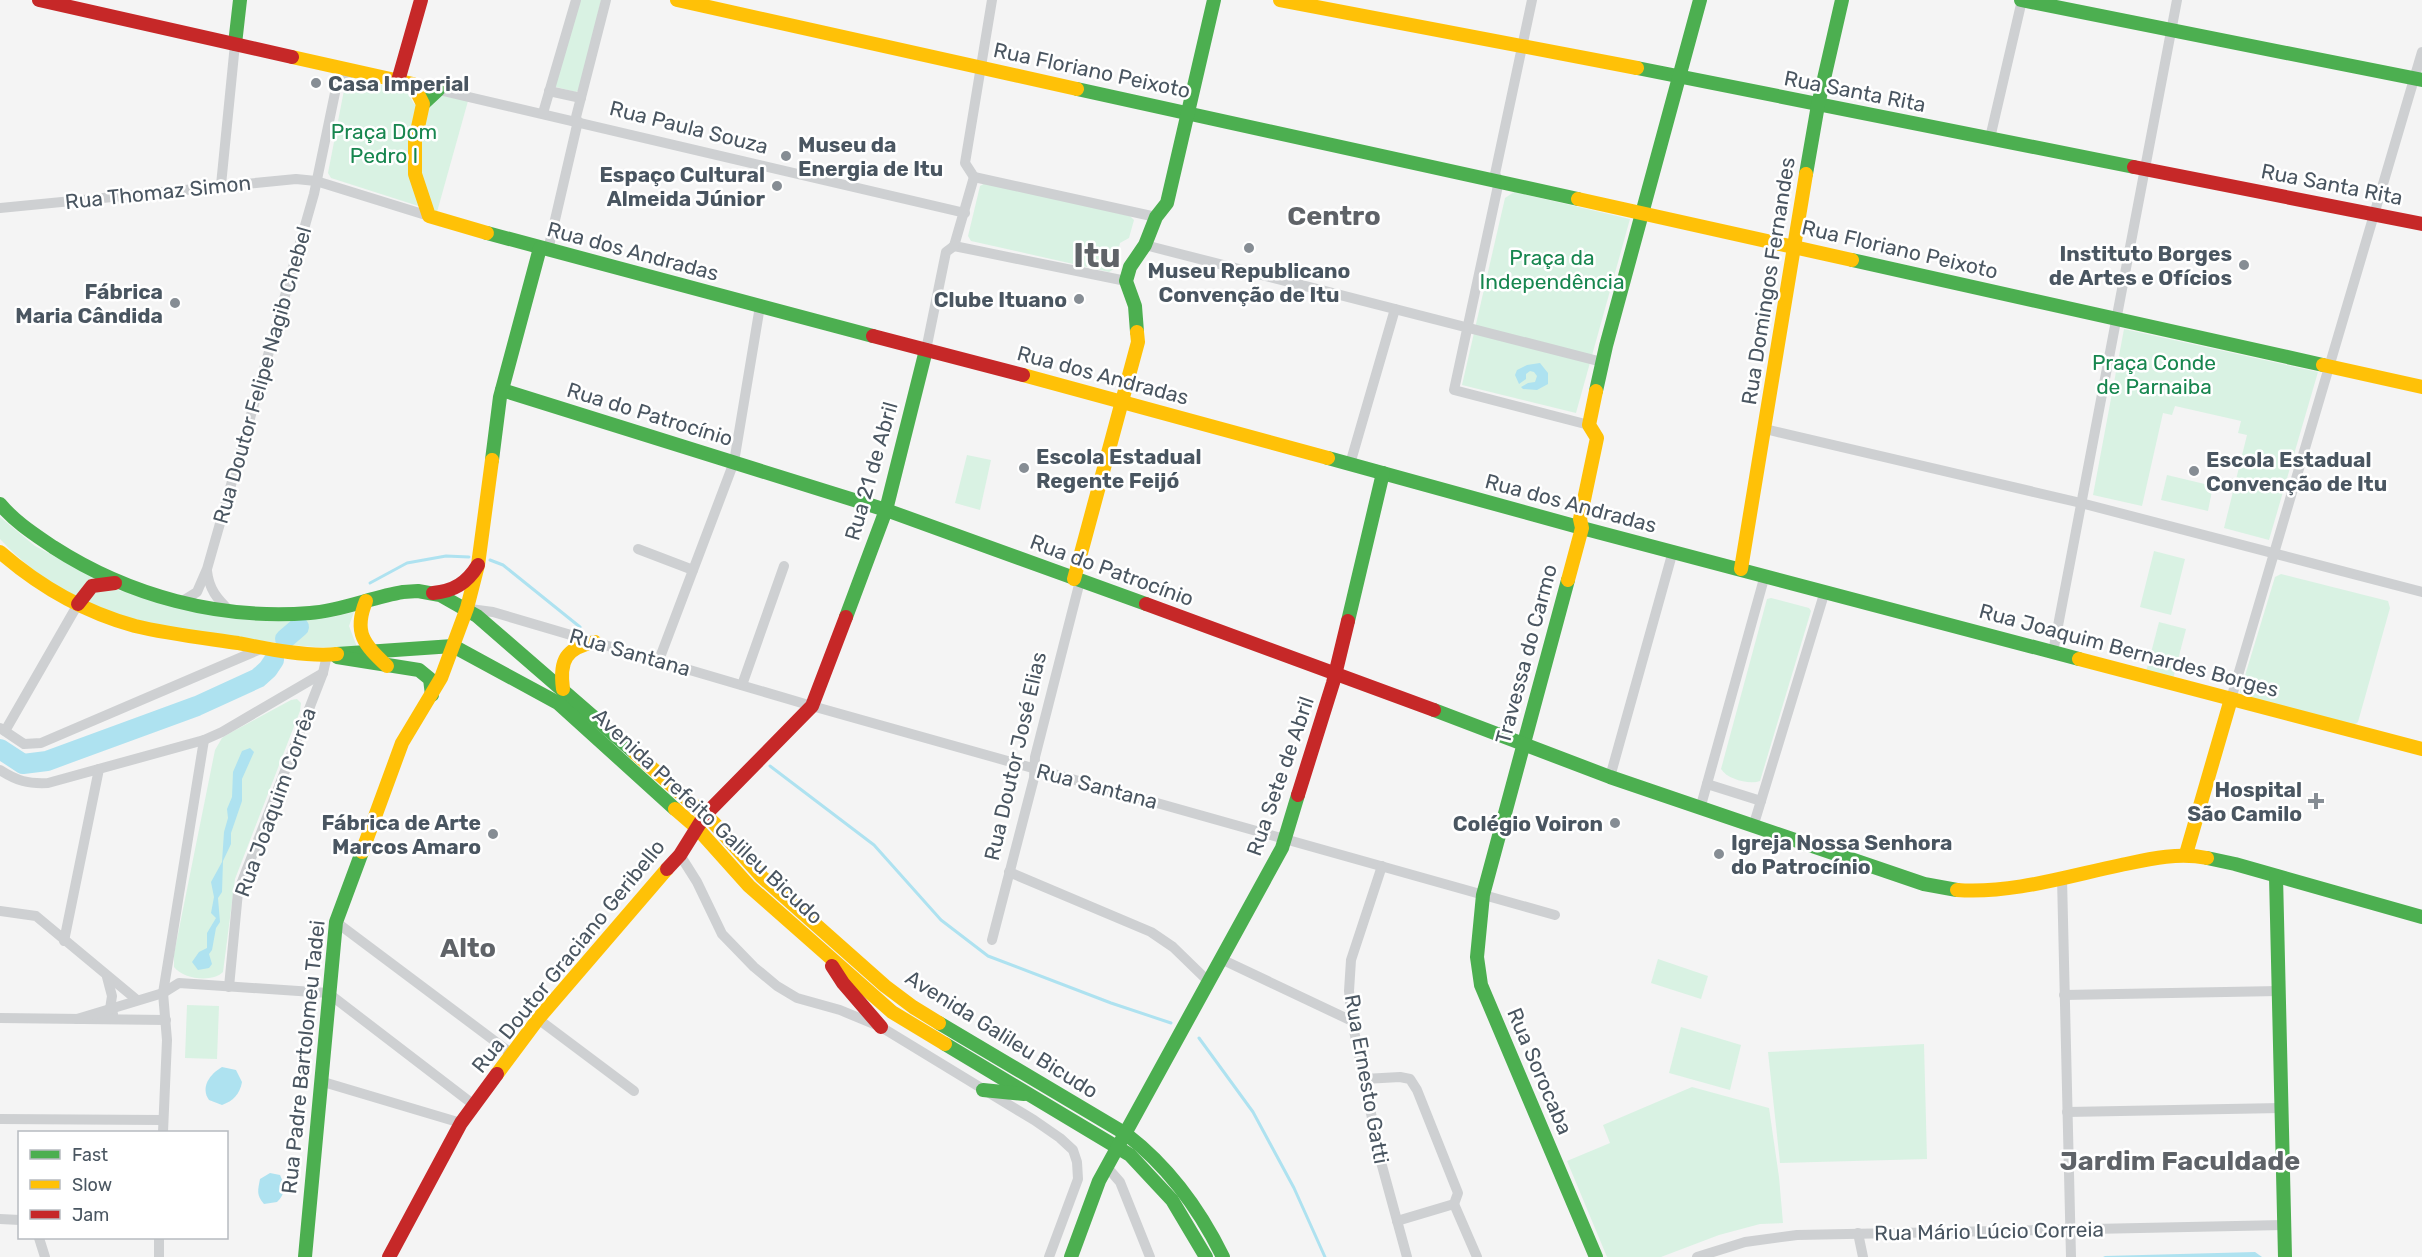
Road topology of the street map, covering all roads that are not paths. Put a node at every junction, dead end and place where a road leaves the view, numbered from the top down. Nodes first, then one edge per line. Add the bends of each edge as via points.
1 (39, 0) edge
2 (240, 0) edge
3 (420, 0) edge
4 (576, 0) edge
5 (606, 0) edge
6 (676, 0) edge
7 (992, 0) edge
8 (1214, 0) edge
9 (1280, 0) edge
10 (1532, 0) edge
11 (1700, 0) edge
12 (1842, 0) edge
13 (2022, 0) edge
14 (2177, 0) edge
15 (73, 4) edge
16 (2170, 29) junction
17 (235, 44) junction
18 (1521, 45) junction
19 (2422, 52) edge
20 (982, 69) junction
21 (353, 71) junction
22 (1678, 77) junction
23 (2418, 79) edge
24 (398, 81) junction
25 (413, 84) junction
26 (438, 90) junction
27 (549, 90) junction
28 (581, 98) junction
29 (423, 104) junction
30 (1818, 105) junction
31 (1189, 111) junction
32 (543, 114) junction
33 (577, 121) junction
34 (1990, 138) junction
35 (2144, 168) junction
36 (975, 177) junction
37 (316, 181) junction
38 (1498, 181) junction
39 (221, 185) junction
40 (0, 207) edge
41 (965, 213) junction
42 (1641, 213) junction
43 (2375, 214) junction
44 (429, 216) junction
45 (1156, 217) junction
46 (2422, 224) edge
47 (1145, 245) junction
48 (954, 246) junction
49 (1796, 247) junction
50 (544, 249) junction
51 (1126, 281) junction
52 (760, 306) junction
53 (1395, 309) junction
54 (2115, 319) junction
55 (1468, 327) junction
56 (926, 350) junction
57 (1602, 362) junction
58 (2330, 366) junction
59 (2422, 387) edge
60 (502, 390) junction
61 (1121, 400) junction
62 (1589, 425) junction
63 (1765, 429) junction
64 (734, 462) junction
65 (1350, 464) junction
66 (1383, 473) junction
67 (2081, 503) junction
68 (0, 504) edge
69 (886, 510) junction
70 (1582, 528) junction
71 (638, 549) dead end
72 (1673, 551) junction
73 (0, 552) edge
74 (2275, 554) junction
75 (478, 565) junction
76 (784, 566) dead end
77 (207, 569) junction
78 (1741, 569) junction
79 (693, 570) junction
80 (1765, 575) junction
81 (1077, 580) junction
82 (116, 583) junction
83 (1826, 591) junction
84 (2422, 592) edge
85 (432, 593) junction
86 (366, 601) junction
87 (181, 602) junction
88 (78, 604) junction
89 (467, 608) junction
90 (230, 611) junction
91 (595, 642) junction
92 (453, 646) junction
93 (265, 648) junction
94 (371, 650) junction
95 (2053, 652) junction
96 (328, 655) junction
97 (659, 660) junction
98 (387, 666) junction
99 (323, 673) junction
100 (1336, 673) junction
101 (742, 685) junction
102 (563, 689) junction
103 (432, 695) junction
104 (2231, 699) junction
105 (812, 706) junction
106 (2, 729) edge
107 (204, 740) junction
108 (1523, 743) junction
109 (2422, 749) edge
110 (1035, 768) junction
111 (99, 769) junction
112 (0, 770) edge
113 (1610, 777) junction
114 (1707, 784) junction
115 (1761, 801) junction
116 (1700, 809) junction
117 (705, 815) junction
118 (1753, 827) junction
119 (697, 828) junction
120 (1285, 839) junction
121 (2186, 854) junction
122 (680, 855) junction
123 (1382, 866) junction
124 (1010, 872) junction
125 (2276, 876) junction
126 (2062, 879) junction
127 (1483, 895) junction
128 (0, 911) edge
129 (1555, 915) dead end
130 (2422, 917) edge
131 (336, 922) junction
132 (992, 940) dead end
133 (64, 941) junction
134 (826, 955) junction
135 (1221, 959) junction
136 (107, 977) junction
137 (1208, 981) junction
138 (229, 987) junction
139 (2279, 991) junction
140 (163, 993) junction
141 (328, 993) junction
142 (2064, 995) junction
143 (137, 1000) junction
144 (110, 1009) junction
145 (0, 1017) edge
146 (76, 1019) junction
147 (538, 1019) junction
148 (119, 1020) junction
149 (166, 1020) junction
150 (1352, 1021) junction
151 (881, 1027) junction
152 (512, 1054) junction
153 (1364, 1079) junction
154 (320, 1081) junction
155 (983, 1090) junction
156 (634, 1091) dead end
157 (1028, 1094) junction
158 (474, 1105) junction
159 (2281, 1108) junction
160 (2067, 1112) junction
161 (0, 1119) edge
162 (163, 1120) junction
163 (461, 1123) junction
164 (163, 1131) edge
165 (1126, 1134) junction
166 (1118, 1147) junction
167 (1106, 1166) junction
168 (1454, 1204) junction
169 (0, 1219) edge
170 (18, 1220) edge
171 (1397, 1221) junction
172 (2284, 1225) junction
173 (2070, 1229) junction
174 (1858, 1233) junction
175 (39, 1239) edge
176 (159, 1239) edge
177 (391, 1256) edge
178 (45, 1257) edge
179 (159, 1257) edge
180 (305, 1257) edge
181 (1050, 1257) edge
182 (1071, 1257) edge
183 (1150, 1257) edge
184 (1206, 1257) edge
185 (1223, 1257) edge
186 (1407, 1257) edge
187 (1477, 1257) edge
188 (1596, 1257) edge
189 (1697, 1257) edge
190 (1863, 1257) edge
191 (2071, 1257) edge
192 (2285, 1257) edge

1 - 15 main road
2 - 17 main road
3 - 24 main road
4 - 27 street
5 - 28 street, Rua Padre Bartolomeu Tadei
6 - 20 main road, Rua Floriano Peixoto
7 - 20 street
8 - 31 main road
9 - 18 main road, Rua Santa Rita
10 - 18 street
11 - 22 main road
12 - 30 main road, Rua Domingos Fernandes
13 - 16 main road
13 - 34 street
14 - 16 street
15 - 17 main road
16 - 23 main road
16 - 35 street
17 - 21 main road
17 - 39 street
18 - 22 main road, Rua Santa Rita
18 - 38 street via 1495,174
19 - 23 street
20 - 31 main road, Rua Floriano Peixoto
20 - 36 street via 965,163
21 - 24 main road
21 - 37 street via 336,88
22 - 30 main road, Rua Santa Rita
22 - 42 main road
23 - 43 street
24 - 25 main road
25 - 26 street
25 - 29 main road
26 - 29 main road
26 - 32 street
27 - 28 street
27 - 32 street
28 - 33 street, Rua Padre Bartolomeu Tadei
29 - 44 main road via 414,164
30 - 34 main road, Rua Santa Rita
30 - 49 main road, Rua Domingos Fernandes
31 - 38 main road, Rua Floriano Peixoto
31 - 45 main road via 1167,202
32 - 33 street, Rua Paula Souza
33 - 41 street, Rua Paula Souza
33 - 50 street, Rua Padre Bartolomeu Tadei
34 - 35 main road, Rua Santa Rita
35 - 43 main road, Rua Santa Rita
35 - 54 street
36 - 41 street, Rua 21 de Abril
36 - 45 street
37 - 39 street, Rua Thomaz Simon
37 - 44 street
37 - 77 street, Rua Doutor Felipe Nagib Chebel
38 - 42 main road
38 - 55 street
39 - 40 street, Rua Thomaz Simon
41 - 48 street, Rua 21 de Abril
42 - 49 main road, Rua Floriano Peixoto
42 - 57 main road
43 - 46 main road, Rua Santa Rita
43 - 58 street
44 - 50 main road, Rua dos Andradas
45 - 47 main road
47 - 51 main road
47 - 53 street
48 - 51 street
48 - 56 street, Rua 21 de Abril via 946,252
49 - 54 main road, Rua Floriano Peixoto
49 - 63 main road, Rua Domingos Fernandes
50 - 52 main road, Rua dos Andradas
50 - 60 main road, Rua Padre Bartolomeu Tadei
51 - 61 main road, Rua Doutor José Elias via 1135,306 1138,342
52 - 56 main road, Rua dos Andradas
52 - 64 street
53 - 55 street
53 - 65 street
54 - 58 main road
54 - 67 street
55 - 57 street
55 - 62 street via 1454,390
56 - 61 main road, Rua dos Andradas
56 - 69 main road, Rua 21 de Abril
57 - 62 main road
58 - 59 main road
58 - 74 street
60 - 64 main road, Rua do Patrocínio
60 - 75 main road, Rua Padre Bartolomeu Tadei
61 - 65 main road, Rua dos Andradas
61 - 81 main road, Rua Doutor José Elias
62 - 70 main road, Travessa do Carmo via 1597,438 1580,519
63 - 67 street
63 - 78 main road, Rua Domingos Fernandes
64 - 69 main road, Rua do Patrocínio
64 - 79 street
65 - 66 main road, Rua dos Andradas
66 - 70 main road, Rua dos Andradas
66 - 100 main road, Rua Sete de Abril
67 - 74 street
67 - 95 street
68 - 82 main road, Avenida Prefeito Galileu Bicudo via 62,554
69 - 81 main road, Rua do Patrocínio
69 - 105 main road, Rua 21 de Abril
70 - 72 main road, Rua dos Andradas
70 - 108 main road, Travessa do Carmo
71 - 79 street
72 - 78 main road, Rua dos Andradas
72 - 113 street
73 - 88 main road via 30,577
74 - 84 street
74 - 104 street
75 - 85 main road via 459,586
75 - 89 main road, Rua Padre Bartolomeu Tadei
76 - 101 street
77 - 87 street, Rua Doutor Felipe Nagib Chebel via 197,592
77 - 90 street via 211,589
78 - 80 main road, Rua dos Andradas
79 - 97 street
80 - 83 main road, Rua Joaquim Bernardes Borges
80 - 114 street
81 - 100 main road, Rua do Patrocínio
81 - 110 street, Rua Doutor José Elias
82 - 87 main road, Avenida Prefeito Galileu Bicudo
82 - 88 main road via 92,586
83 - 95 main road, Rua Joaquim Bernardes Borges
83 - 115 street
85 - 86 main road, Avenida Prefeito Galileu Bicudo via 404,593
85 - 89 main road, Avenida Prefeito Galileu Bicudo
86 - 90 main road, Avenida Prefeito Galileu Bicudo via 305,613
86 - 94 main road via 358,626
87 - 90 main road, Avenida Prefeito Galileu Bicudo
88 - 93 main road via 136,626
88 - 106 street
89 - 91 street, Rua Santana
89 - 92 main road, Rua Padre Bartolomeu Tadei
89 - 102 main road, Avenida Prefeito Galileu Bicudo
91 - 97 street, Rua Santana
91 - 102 main road via 580,644 564,658
92 - 94 main road
92 - 103 main road, Rua Padre Bartolomeu Tadei
92 - 119 main road, Avenida Prefeito Galileu Bicudo via 551,698
93 - 96 main road
93 - 106 street via 41,744 24,744
94 - 96 main road
94 - 98 main road
95 - 104 main road, Rua Joaquim Bernardes Borges
96 - 98 main road
96 - 99 street, Rua Joaquim Corrêa
97 - 101 street, Rua Santana
98 - 103 main road via 423,671 430,680
99 - 107 street
99 - 138 street, Rua Joaquim Corrêa via 238,892
100 - 108 main road, Rua do Patrocínio
100 - 120 main road, Rua Sete de Abril
101 - 105 street, Rua Santana
102 - 117 main road, Avenida Prefeito Galileu Bicudo
103 - 131 main road, Rua Padre Bartolomeu Tadei via 402,743
104 - 109 main road, Rua Joaquim Bernardes Borges
104 - 121 main road
105 - 110 street, Rua Santana
105 - 117 main road, Rua Doutor Graciano Geribello
107 - 111 street
107 - 140 street
108 - 113 main road, Rua do Patrocínio
108 - 127 main road, Travessa do Carmo
110 - 120 street, Rua Santana
110 - 124 street, Rua Doutor José Elias
111 - 112 street via 31,784
111 - 133 street
113 - 116 main road, Rua do Patrocínio
114 - 115 street
114 - 116 street
115 - 118 street
116 - 118 main road, Rua do Patrocínio
117 - 119 main road, Rua Doutor Graciano Geribello
117 - 165 main road, Avenida Galileu Bicudo via 762,877 900,998
118 - 126 main road, Rua do Patrocínio via 1943,889 2006,889
119 - 122 main road, Rua Doutor Graciano Geribello
119 - 134 main road, Avenida Prefeito Galileu Bicudo via 749,886
120 - 123 street, Rua Santana
120 - 135 main road, Rua Sete de Abril
121 - 125 main road, Rua do Patrocínio
121 - 126 main road, Rua do Patrocínio
122 - 147 main road, Rua Doutor Graciano Geribello
122 - 151 street via 722,934 754,967 797,998
123 - 127 street, Rua Santana
123 - 150 street, Rua Ernesto Gatti via 1352,960
124 - 132 street, Rua Doutor José Elias
124 - 137 street via 1151,932
125 - 130 main road, Rua do Patrocínio
125 - 139 main road
126 - 142 street
127 - 129 street, Rua Santana
127 - 188 main road, Rua Sorocaba via 1477,957 1481,985
128 - 133 street via 36,916
131 - 141 main road, Rua Padre Bartolomeu Tadei
131 - 152 street
133 - 136 street
134 - 151 main road via 843,986 871,1011
134 - 157 main road, Avenida Prefeito Galileu Bicudo via 892,1012
135 - 137 main road, Rua Sete de Abril
135 - 150 street
136 - 143 street
136 - 144 street via 112,996
137 - 165 main road, Rua Sete de Abril
138 - 140 street via 178,983
138 - 141 street
139 - 142 street
139 - 159 main road
140 - 143 street
140 - 149 street
141 - 154 main road, Rua Padre Bartolomeu Tadei
141 - 158 street
142 - 160 street
143 - 144 street
144 - 146 street
144 - 148 street
145 - 146 street
146 - 148 street
147 - 152 main road, Rua Doutor Graciano Geribello
147 - 156 street
148 - 149 street
149 - 162 street
150 - 153 street, Rua Ernesto Gatti
151 - 155 street
152 - 158 main road, Rua Doutor Graciano Geribello
153 - 168 street via 1406,1077 1414,1084 1458,1193
153 - 171 street, Rua Ernesto Gatti
154 - 163 street
154 - 180 main road, Rua Padre Bartolomeu Tadei
155 - 157 main road
155 - 181 street via 1048,1129 1073,1150 1078,1179
157 - 166 main road, Avenida Prefeito Galileu Bicudo
158 - 163 main road, Rua Doutor Graciano Geribello
159 - 160 street
159 - 172 main road
160 - 173 street
161 - 162 street
162 - 164 street
163 - 177 main road, Rua Doutor Graciano Geribello
165 - 166 main road, Rua Sete de Abril
165 - 185 main road via 1154,1155 1175,1178
166 - 167 main road, Rua Sete de Abril
166 - 184 main road, Avenida Prefeito Galileu Bicudo via 1143,1167 1172,1200
167 - 182 main road, Rua Sete de Abril
167 - 183 street via 1120,1182
168 - 171 street
168 - 187 street
169 - 170 street
171 - 186 street, Rua Ernesto Gatti
172 - 173 street, Rua Mário Lúcio Correia
172 - 192 main road
173 - 174 street, Rua Mário Lúcio Correia
173 - 191 street
174 - 189 street, Rua Mário Lúcio Correia via 1784,1236 1745,1242
174 - 190 street
175 - 178 street
176 - 179 street

